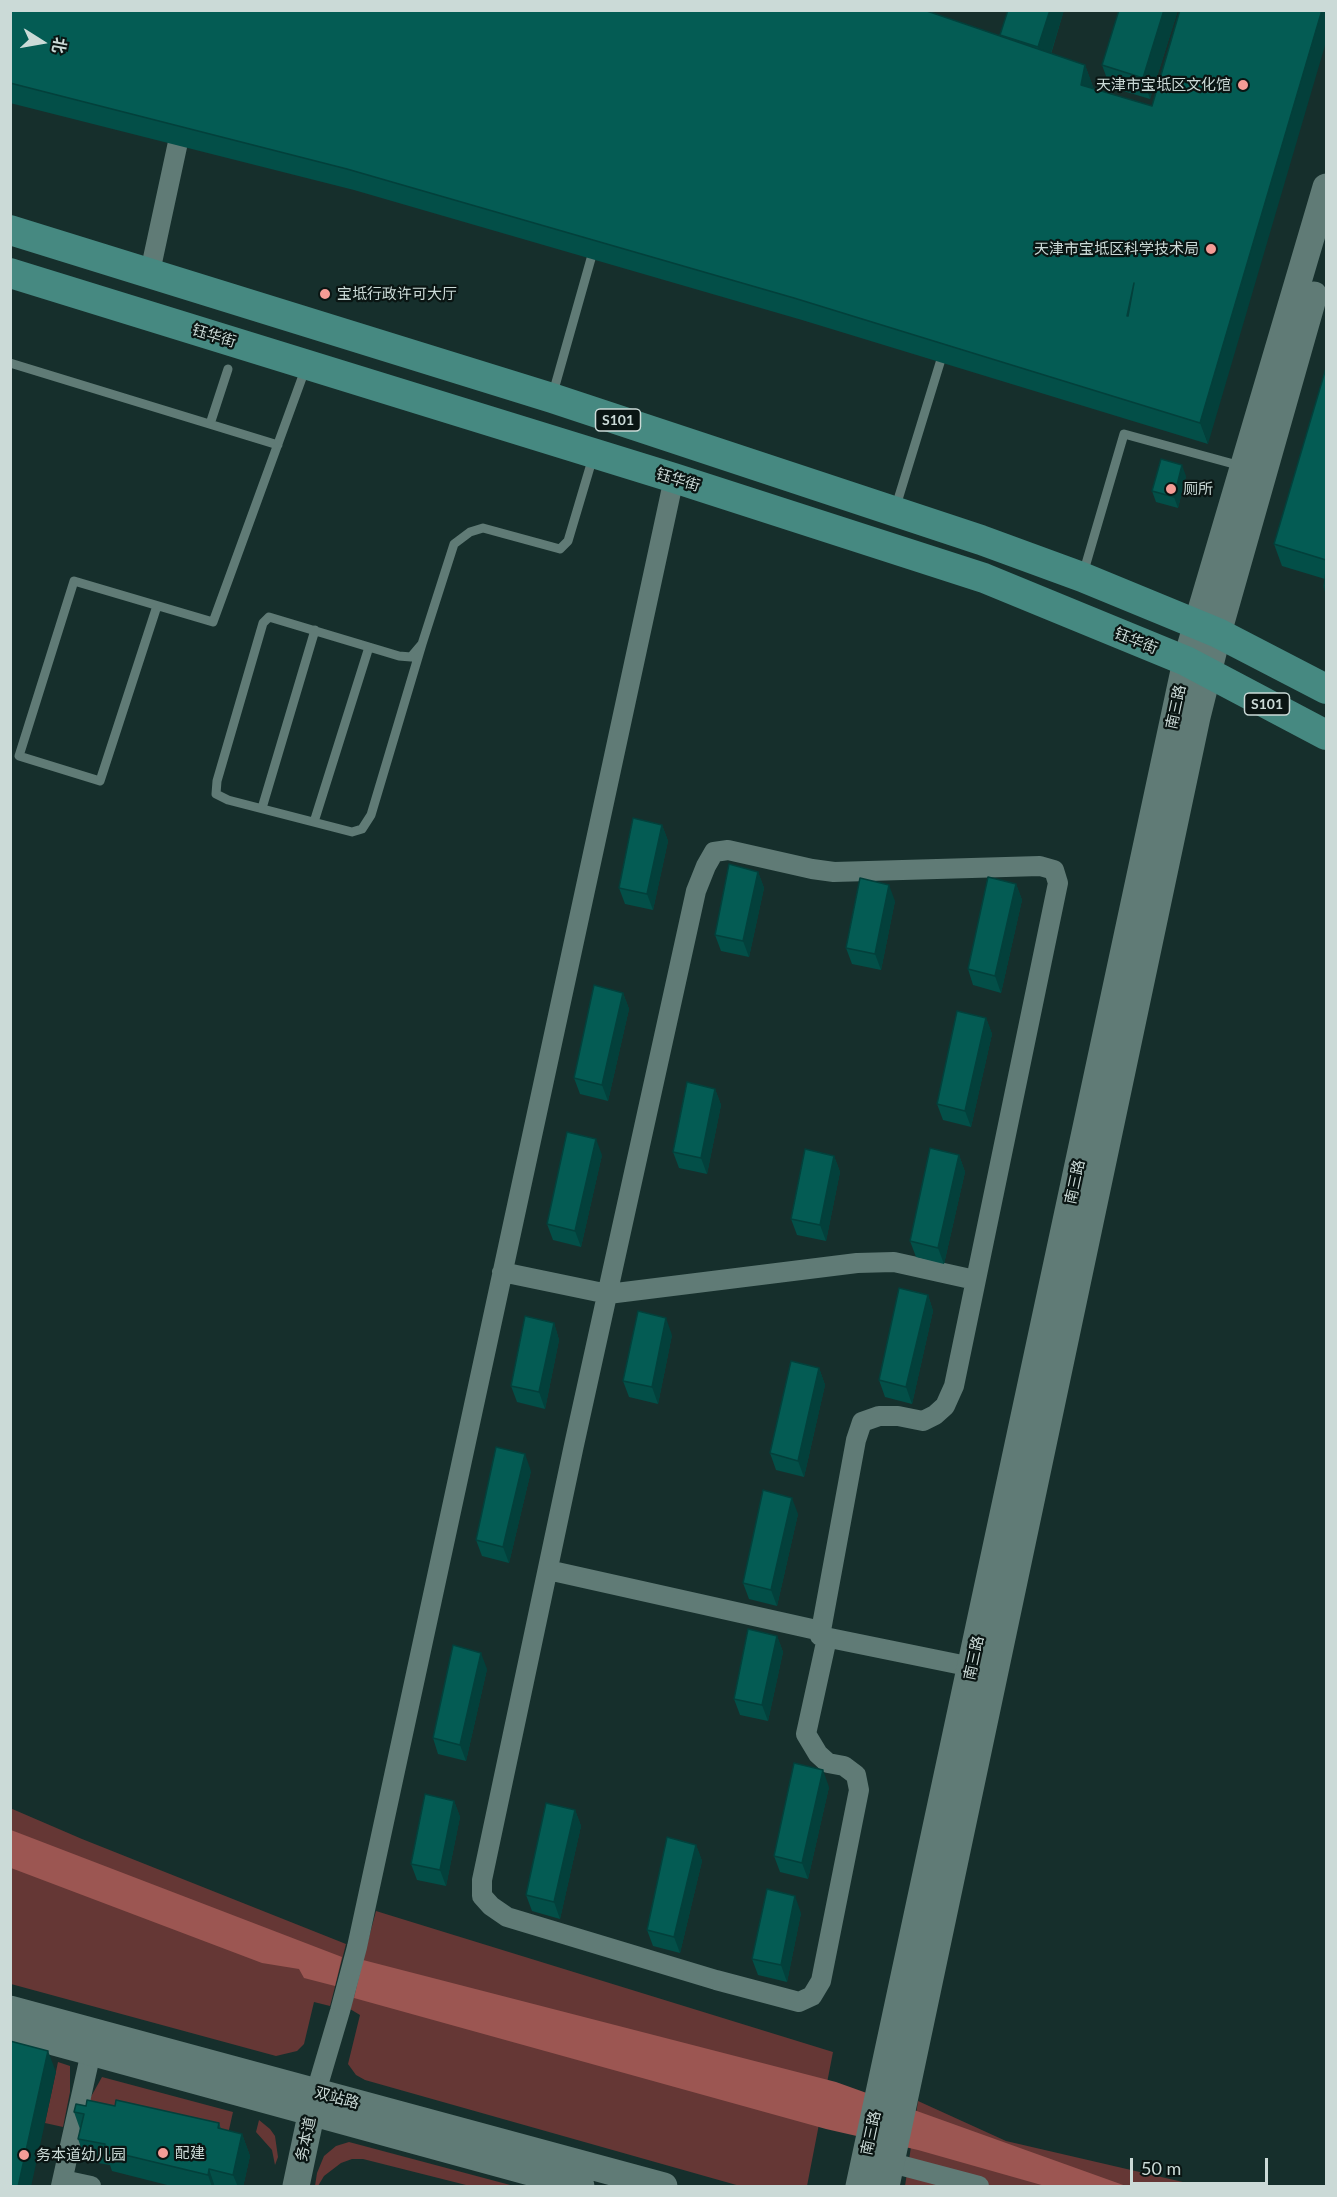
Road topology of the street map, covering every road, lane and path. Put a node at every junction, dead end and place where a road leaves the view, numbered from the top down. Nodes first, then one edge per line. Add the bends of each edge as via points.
1 (187, 101) edge
2 (1326, 187) edge
3 (10, 230) edge
4 (598, 234) edge
5 (1326, 249) edge
6 (150, 272) junction
7 (10, 273) edge
8 (946, 342) edge
9 (10, 363) edge
10 (307, 365) junction
11 (228, 369) dead end
12 (552, 398) junction
13 (210, 424) junction
14 (278, 445) junction
15 (593, 455) junction
16 (1243, 467) junction
17 (674, 478) junction
18 (894, 511) junction
19 (1083, 576) junction
20 (157, 606) junction
21 (1207, 628) junction
22 (315, 630) junction
23 (422, 644) junction
24 (369, 647) junction
25 (1197, 666) junction
26 (1326, 689) edge
27 (1326, 735) edge
28 (262, 808) junction
29 (314, 822) junction
30 (502, 1272) junction
31 (975, 1280) junction
32 (608, 1294) junction
33 (548, 1570) junction
34 (824, 1635) junction
35 (972, 1667) junction
36 (10, 2009) edge
37 (10, 2031) edge
38 (91, 2052) junction
39 (313, 2102) junction
40 (889, 2175) edge
41 (62, 2183) edge
42 (91, 2187) edge
43 (296, 2187) edge
44 (581, 2187) edge
45 (664, 2187) edge
46 (859, 2187) edge
47 (979, 2187) edge

1 - 6 street
2 - 16 street, 南三路
3 - 6 main road, S101
4 - 12 lane
5 - 21 street, 南三路
6 - 12 main road, S101
7 - 10 main road, 钰华街 / S101
8 - 18 lane
9 - 13 lane
10 - 14 lane
10 - 15 main road, 钰华街 / S101
11 - 13 lane
12 - 18 main road, S101
13 - 14 lane
14 - 20 lane via 213,622
15 - 17 main road, 钰华街 / S101
15 - 23 lane via 568,541 560,549 483,528 454,544
16 - 19 lane via 1124,434
16 - 21 street, 南三路
17 - 25 main road, 钰华街 / S101 via 984,578
17 - 30 street
18 - 19 main road, S101
19 - 21 main road, S101
20 - 20 lane via 74,581 19,756 100,781
21 - 25 street, 南三路
21 - 26 main road, S101
22 - 24 lane
22 - 28 lane
22 - 28 lane via 269,617 263,623 216,794
23 - 24 lane via 411,657
23 - 29 lane via 371,815 362,828 352,832
24 - 29 lane
25 - 27 main road, 钰华街 / S101
25 - 35 street, 南三路
25 - 40 street, 南三路 via 1197,717
28 - 29 lane
30 - 32 street
30 - 39 street via 357,1947
31 - 32 street via 894,1262 857,1263
31 - 32 street via 1058,883 1054,870 1040,866 834,872 728,850 714,852 696,891
31 - 34 street via 954,1386 945,1406 923,1421 879,1416 862,1422
32 - 33 street
33 - 34 street
33 - 34 street via 482,1880 482,1896 507,1917 799,2002 812,1996 821,1981 859,1790 856,1775 844,1766 828,1763 806,1734
34 - 35 street
35 - 46 street, 南三路
36 - 39 street, 双站路
37 - 38 street, 双站路
38 - 39 street, 双站路
38 - 41 street
39 - 43 street, 务本道
39 - 44 street, 双站路
39 - 45 street, 双站路
40 - 47 street
41 - 42 street

